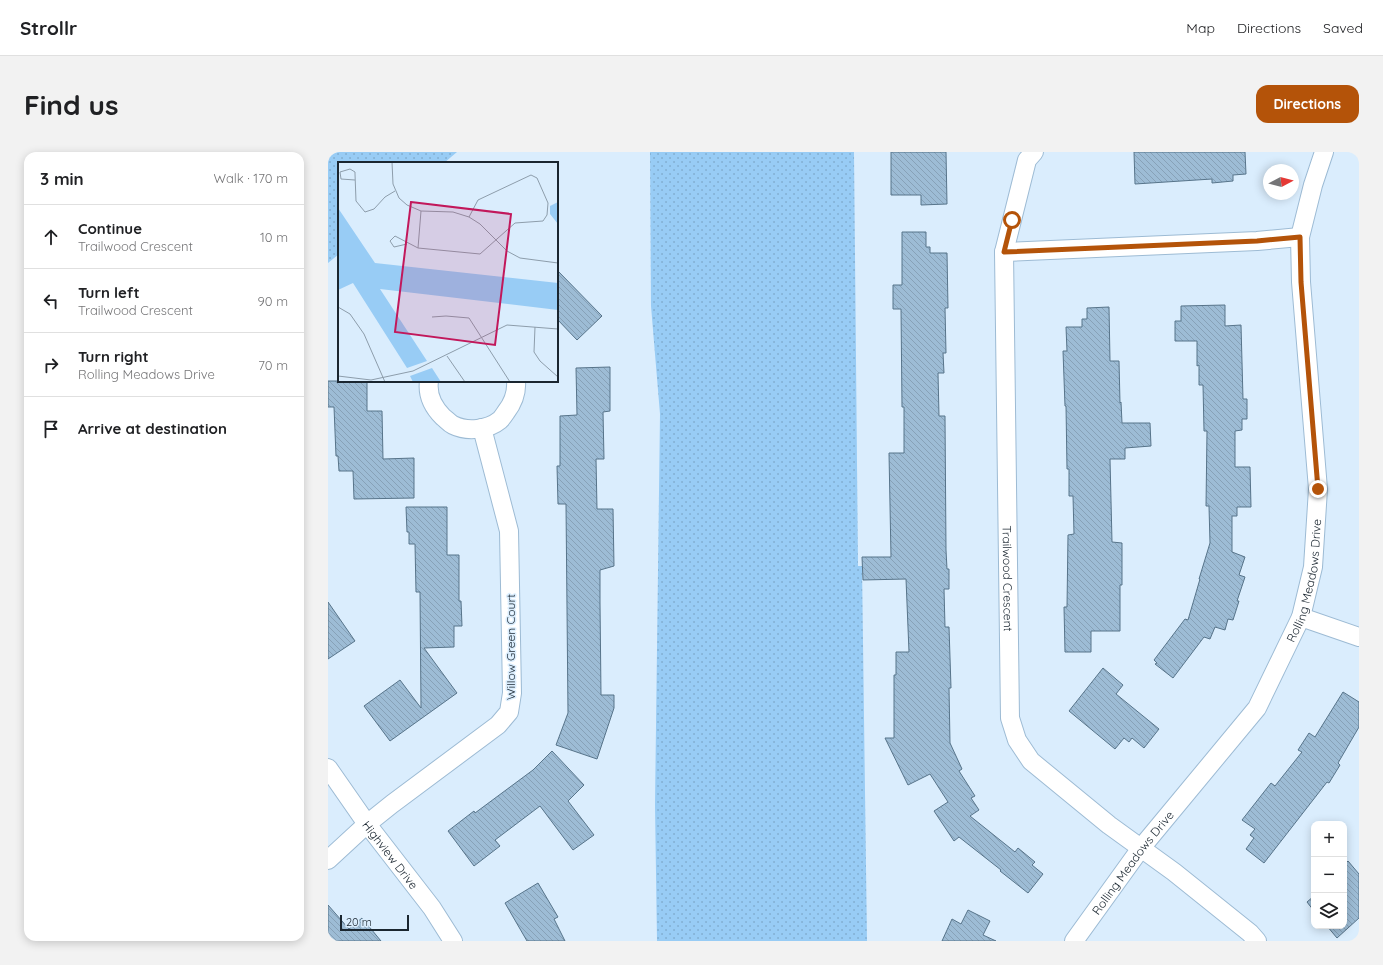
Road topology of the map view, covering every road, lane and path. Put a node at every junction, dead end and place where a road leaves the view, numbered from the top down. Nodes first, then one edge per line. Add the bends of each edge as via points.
1 (1324, 152) edge
2 (1028, 155) edge
3 (1300, 237) junction
4 (1004, 252) junction
5 (429, 382) edge
6 (516, 382) edge
7 (482, 428) junction
8 (1301, 617) junction
9 (1359, 637) edge
10 (328, 768) edge
11 (367, 824) junction
12 (1141, 848) junction
13 (328, 860) edge
14 (453, 941) edge
15 (1074, 941) edge
16 (1257, 941) edge

1 - 3 street, Rolling Meadows Drive
2 - 4 street, Trailwood Crescent
3 - 4 street
3 - 8 street, Rolling Meadows Drive via 1301,282 1318,489 1313,567
4 - 12 street, Trailwood Crescent via 1010,718 1017,740 1031,761
5 - 7 street via 431,402 452,424 467,429
6 - 7 street via 513,403 500,420
7 - 11 street, Willow Green Court via 509,531 512,693 509,712 498,725
8 - 9 street
8 - 12 street, Rolling Meadows Drive via 1257,708
10 - 11 street, Highview Drive
11 - 13 street, Willow Green Court
11 - 14 street, Highview Drive via 432,908
12 - 15 street, Rolling Meadows Drive
12 - 16 street, Trailwood Crescent via 1238,923

